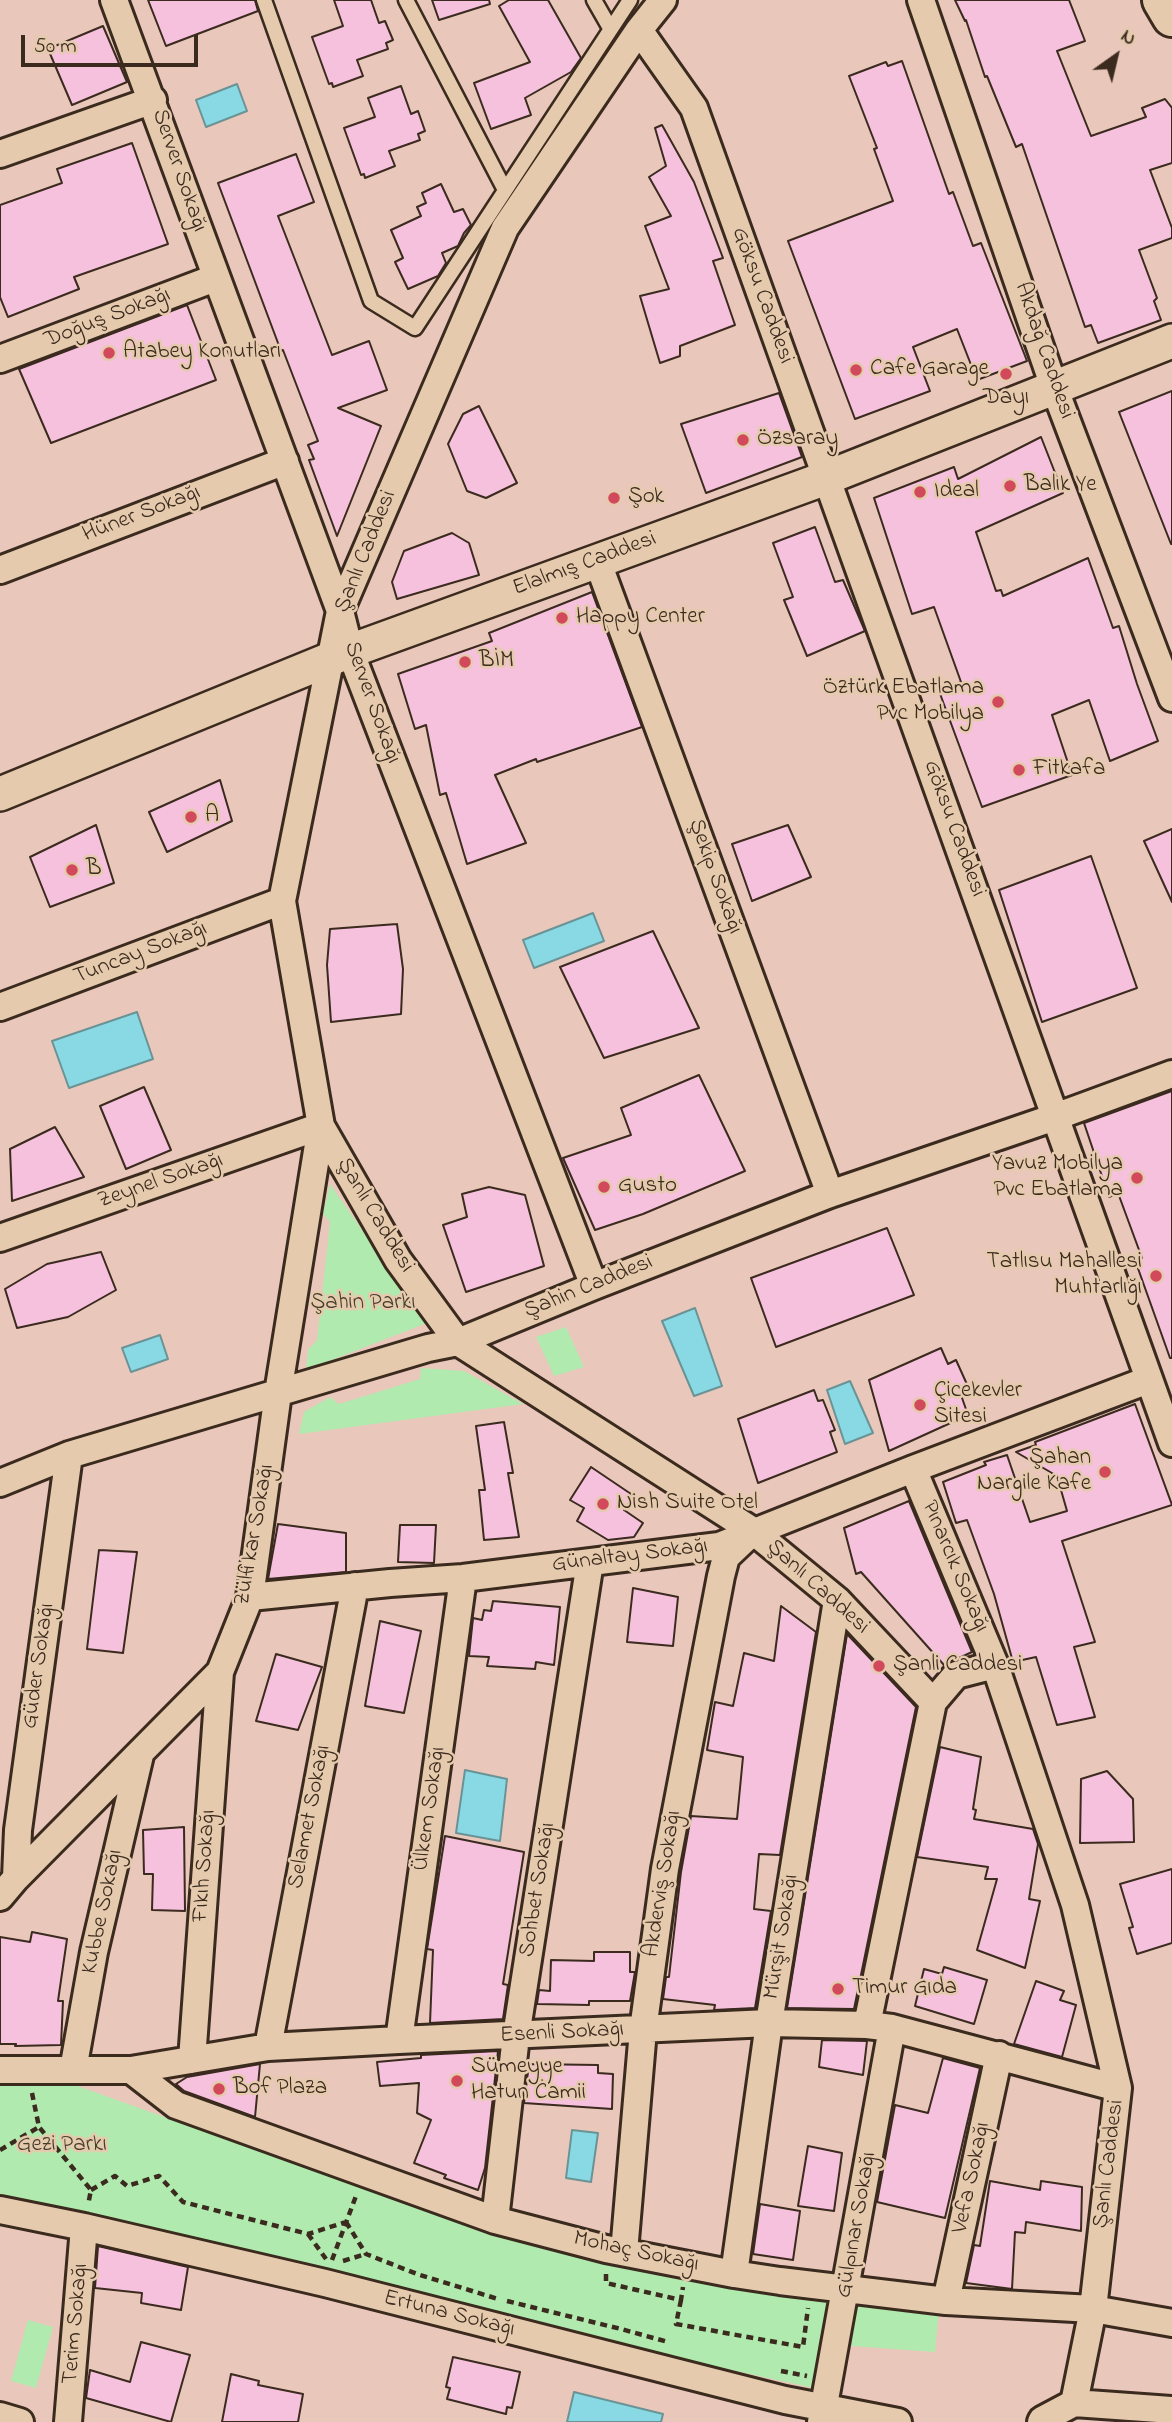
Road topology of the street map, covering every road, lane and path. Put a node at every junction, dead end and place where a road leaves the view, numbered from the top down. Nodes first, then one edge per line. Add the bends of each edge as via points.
1 (114, 0) edge
2 (264, 0) edge
3 (406, 0) edge
4 (594, 0) edge
5 (630, 0) edge
6 (663, 0) edge
7 (921, 0) edge
8 (1162, 0) edge
9 (1172, 17) edge
10 (610, 28) junction
11 (639, 30) junction
12 (153, 100) junction
13 (0, 154) edge
14 (505, 190) junction
15 (215, 278) junction
16 (1172, 341) edge
17 (0, 359) edge
18 (1054, 387) junction
19 (285, 461) junction
20 (826, 478) junction
21 (597, 560) junction
22 (0, 570) edge
23 (340, 611) junction
24 (340, 656) junction
25 (1172, 698) edge
26 (0, 794) edge
27 (282, 901) junction
28 (0, 1007) edge
29 (1172, 1074) edge
30 (1055, 1117) junction
31 (321, 1126) junction
32 (830, 1194) junction
33 (0, 1237) edge
34 (594, 1286) junction
35 (458, 1342) junction
36 (1148, 1380) junction
37 (278, 1393) junction
38 (1172, 1443) edge
39 (69, 1455) junction
40 (913, 1469) junction
41 (0, 1483) edge
42 (753, 1531) junction
43 (590, 1562) junction
44 (463, 1578) junction
45 (355, 1586) junction
46 (250, 1597) junction
47 (837, 1600) junction
48 (995, 1665) junction
49 (220, 1672) junction
50 (933, 1702) junction
51 (139, 1755) junction
52 (8, 1888) edge
53 (769, 2023) junction
54 (880, 2026) junction
55 (643, 2030) junction
56 (516, 2036) junction
57 (399, 2040) junction
58 (268, 2047) junction
59 (999, 2055) junction
60 (192, 2060) junction
61 (27, 2069) junction
62 (0, 2070) edge
63 (73, 2070) junction
64 (131, 2070) junction
65 (1118, 2088) junction
66 (39, 2127) junction
67 (0, 2150) edge
68 (0, 2210) edge
69 (495, 2220) junction
70 (346, 2222) junction
71 (85, 2227) junction
72 (308, 2234) junction
73 (624, 2252) junction
74 (366, 2254) junction
75 (330, 2265) junction
76 (733, 2274) junction
77 (846, 2289) junction
78 (681, 2300) dead end
79 (946, 2301) junction
80 (808, 2307) dead end
81 (1090, 2322) junction
82 (1172, 2323) edge
83 (670, 2343) dead end
84 (778, 2371) dead end
85 (829, 2379) junction
86 (1074, 2403) junction
87 (1172, 2410) edge
88 (822, 2414) edge
89 (0, 2416) edge
90 (20, 2422) edge
91 (68, 2422) edge
92 (898, 2422) edge
93 (1041, 2422) edge

1 - 12 street, Server Sokağı
2 - 14 lane via 371,301 415,328
3 - 14 lane
4 - 10 lane
5 - 10 lane
6 - 11 street, Şanlı Caddesi
7 - 18 street, Akdağ Caddesi
8 - 9 main road
10 - 14 lane
11 - 20 street, Göksu Caddesi via 694,108
11 - 23 street, Şanlı Caddesi via 505,228
12 - 13 street
12 - 15 street, Server Sokağı
15 - 17 street, Doğuş Sokağı
15 - 19 street, Server Sokağı
16 - 18 street, Elalmış Caddesi
18 - 20 street, Elalmış Caddesi
18 - 25 street, Akdağ Caddesi
19 - 22 street, Hüner Sokağı
19 - 23 street, Server Sokağı
20 - 21 street, Elalmış Caddesi
20 - 30 street, Göksu Caddesi
21 - 24 street, Elalmış Caddesi
21 - 32 street, Şekip Sokağı
23 - 24 street, Şanlı Caddesi
24 - 26 street, Elalmış Caddesi
24 - 27 street, Şanlı Caddesi
24 - 34 street, Server Sokağı
27 - 28 street, Tuncay Sokağı
27 - 31 street, Şanlı Caddesi
29 - 30 street, Şahin Caddesi
30 - 32 street, Şahin Caddesi
30 - 36 street, Göksu Caddesi
31 - 33 street, Zeynel Sokağı
31 - 35 street, Şanlı Caddesi via 398,1260
31 - 37 street, Zülfikar Sokağı
32 - 34 street, Şahin Caddesi
34 - 35 street, Şahin Caddesi
35 - 37 street, Şahin Caddesi
35 - 42 street, Şanlı Caddesi
36 - 38 street, Göksu Caddesi
36 - 40 street, Günaltay Sokağı
37 - 39 street, Şahin Caddesi
37 - 46 street, Zülfikar Sokağı
39 - 41 street, Şahin Caddesi
39 - 52 street, Güder Sokağı
40 - 42 street, Günaltay Sokağı
40 - 48 street, Pınarcık Sokağı
42 - 43 street, Günaltay Sokağı via 719,1546
42 - 47 street, Şanlı Caddesi
42 - 55 street, Akderviş Sokağı via 726,1557 721,1576 664,1869
43 - 44 street, Günaltay Sokağı
43 - 56 street, Sohbet Sokağı
44 - 45 street, Günaltay Sokağı
44 - 57 street, Ülkem Sokağı
45 - 46 street, Günaltay Sokağı
45 - 58 street, Selamet Sokağı
46 - 49 street, Zülfikar Sokağı
47 - 50 street, Şanlı Caddesi
47 - 53 street, Mürşit Sokağı
48 - 50 street via 956,1675
48 - 65 street, Şanlı Caddesi via 1075,1905
49 - 51 street, Zülfikar Sokağı
49 - 60 street, Fıkıh Sokağı
50 - 54 street, Gülpınar Sokağı
51 - 52 street, Zülfikar Sokağı
51 - 63 street, Kubbe Sokağı via 94,1952
53 - 54 street, Esenli Sokağı
53 - 55 street, Esenli Sokağı
53 - 76 street, Mürşit Sokağı
54 - 59 street, Esenli Sokağı
54 - 77 street, Gülpınar Sokağı
55 - 56 street, Esenli Sokağı
55 - 73 street, Akderviş Sokağı
56 - 57 street, Esenli Sokağı
56 - 69 street, Sohbet Sokağı
57 - 58 street, Esenli Sokağı
58 - 60 street, Esenli Sokağı
59 - 65 street, Esenli Sokağı
59 - 79 street, Vefa Sokağı
60 - 64 street, Esenli Sokağı
61 - 62 street, Esenli Sokağı
61 - 63 street, Esenli Sokağı
61 - 66 path
63 - 64 street, Esenli Sokağı
64 - 69 street, Mohaç Sokağı via 176,2105
65 - 81 street, Şanlı Caddesi
66 - 67 path
66 - 72 path via 90,2190 115,2176 127,2186 159,2176 183,2202
68 - 71 street, Ertuna Sokağı
69 - 73 street, Mohaç Sokağı
70 - 72 path
70 - 74 path
70 - 75 path
71 - 88 street, Ertuna Sokağı via 772,2396
71 - 91 street, Terim Sokağı
72 - 75 path
73 - 76 street, Mohaç Sokağı
74 - 75 path
74 - 83 path via 498,2299
76 - 77 street, Mohaç Sokağı
77 - 79 street, Mohaç Sokağı
77 - 85 street, Gülpınar Sokağı
78 - 80 path via 676,2324 803,2347
79 - 81 street, Mohaç Sokağı
81 - 82 street, Mohaç Sokağı
81 - 86 street, Şanlı Caddesi
84 - 85 path
85 - 88 street, Gülpınar Sokağı
86 - 87 street
86 - 93 street
88 - 92 street, Ertuna Sokağı
89 - 90 street

